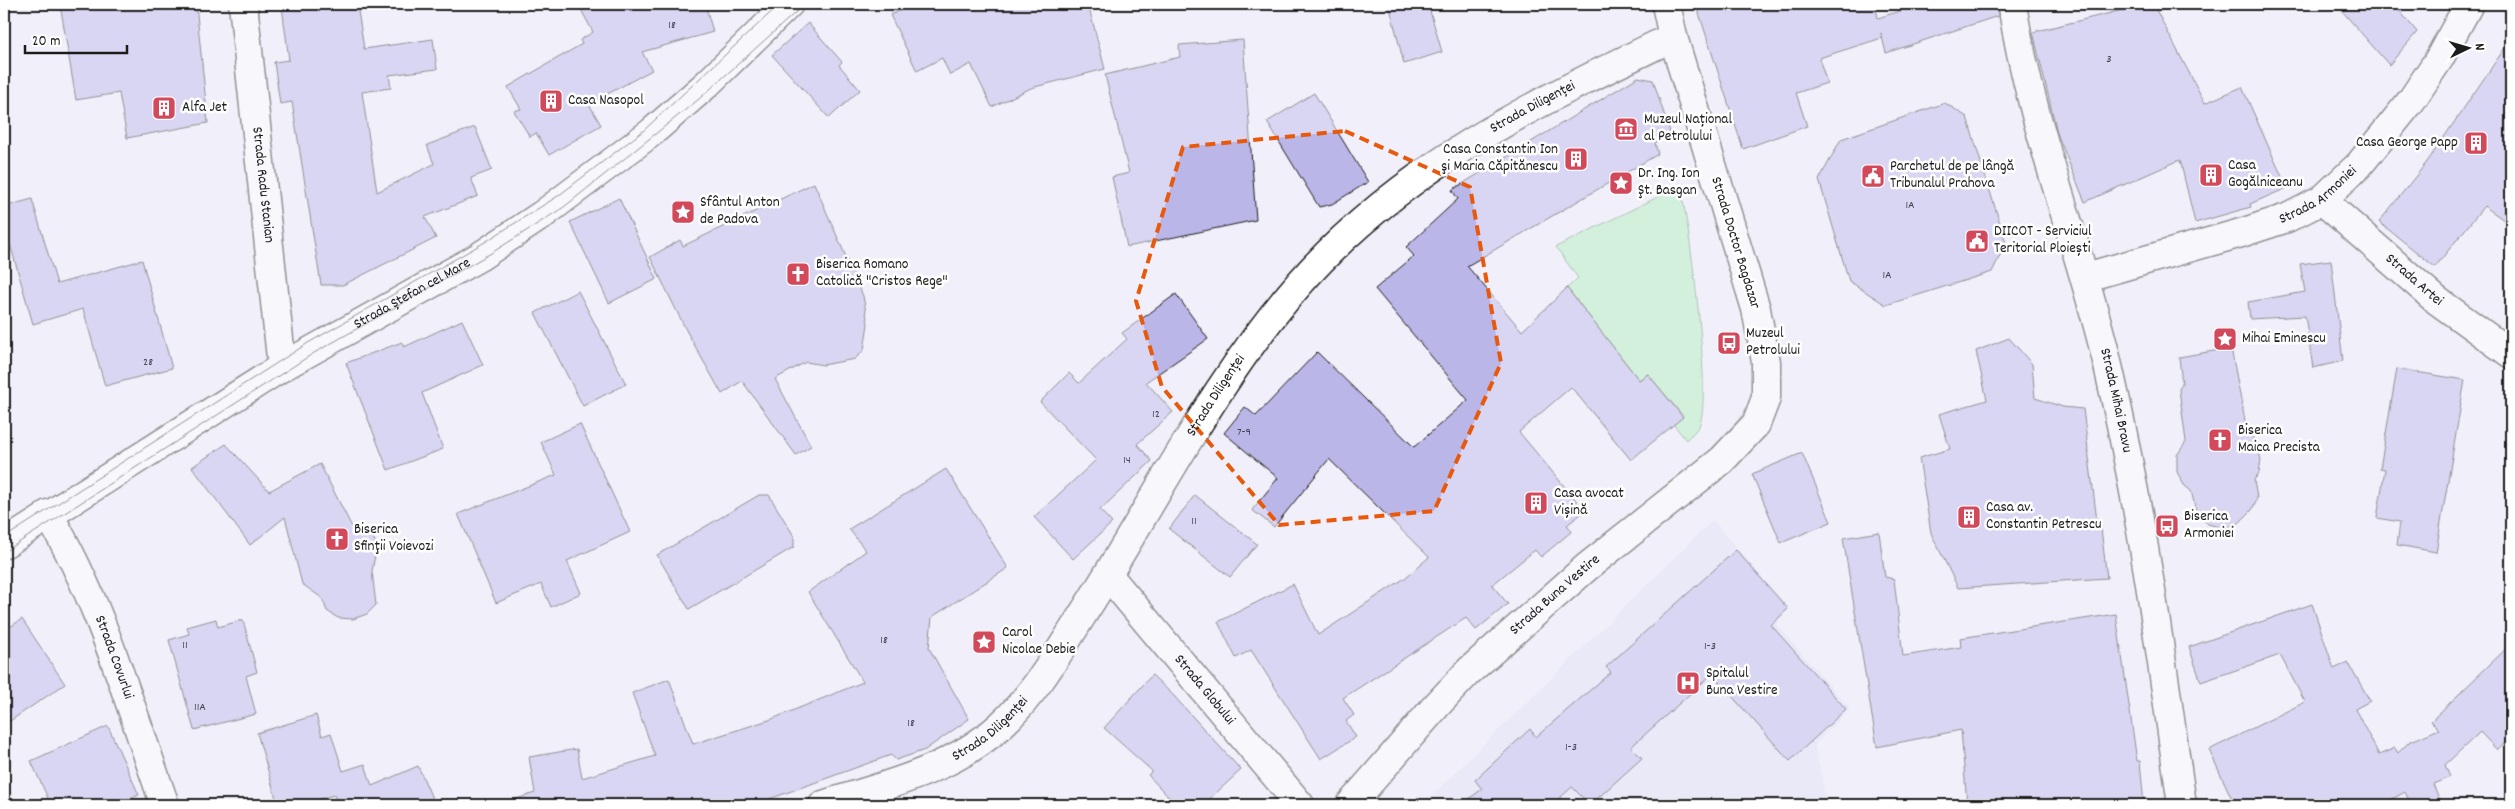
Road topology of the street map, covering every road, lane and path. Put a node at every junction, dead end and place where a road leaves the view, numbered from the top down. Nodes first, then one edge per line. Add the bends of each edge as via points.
1 (243, 4) edge
2 (789, 4) edge
3 (1666, 4) edge
4 (2012, 4) edge
5 (2469, 4) edge
6 (1673, 37) junction
7 (2322, 200) junction
8 (2086, 277) junction
9 (2511, 354) edge
10 (282, 367) junction
11 (1766, 398) joint
12 (48, 514) junction
13 (4, 544) edge
14 (1108, 576) junction
15 (165, 805) edge
16 (823, 805) edge
17 (1300, 805) edge
18 (1350, 805) edge
19 (2182, 805) edge

1 - 10 street, Strada Radu Stanian
2 - 10 street, Strada Ștefan cel Mare via 652,132 542,215 479,257
3 - 6 street, Strada Doctor Bagdazar
4 - 8 street, Strada Mihai Bravu via 2033,104
5 - 7 street, Strada Armoniei via 2411,101 2360,165
6 - 11 street, Strada Doctor Bagdazar via 1756,309 1766,362
6 - 14 street, Strada Diligenței via 1561,91 1476,138 1397,191 1343,237 1299,283 1250,343 1213,397
7 - 8 street, Strada Armoniei via 2286,218 2241,233
7 - 9 street, Strada Artei via 2436,299
8 - 19 street, Strada Mihai Bravu via 2109,370 2135,500
10 - 12 street, Strada Ștefan cel Mare
11 - 18 street, Strada Buna Vestire via 1756,424 1722,460 1586,567 1469,671
12 - 13 street, Strada Ștefan cel Mare
12 - 15 street, Strada Covurlui via 67,548 100,623
14 - 16 street, Strada Diligenței via 1035,687 1000,726 968,750 916,776
14 - 17 street, Strada Globului

